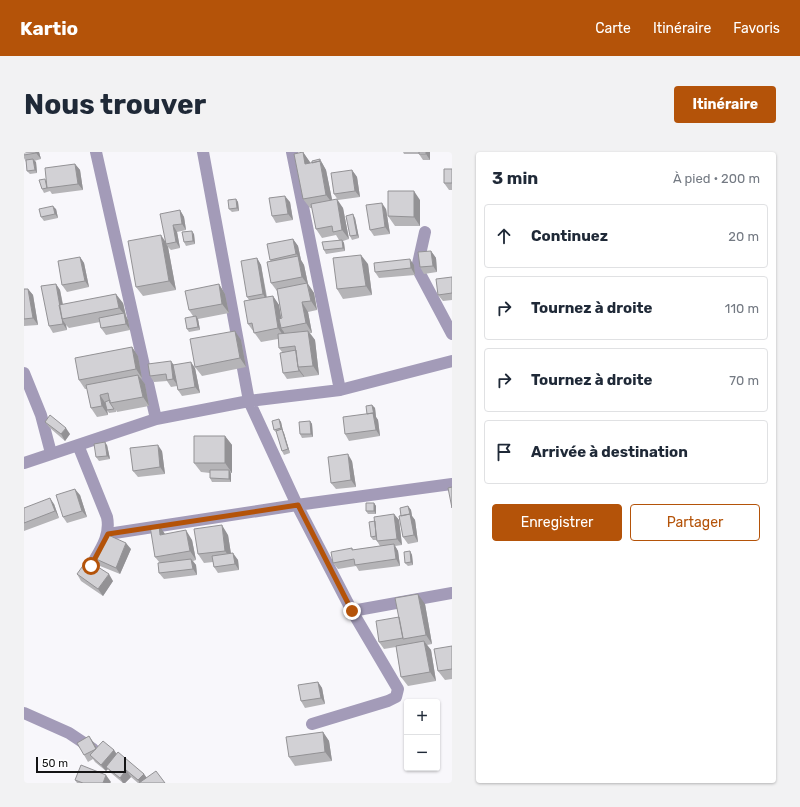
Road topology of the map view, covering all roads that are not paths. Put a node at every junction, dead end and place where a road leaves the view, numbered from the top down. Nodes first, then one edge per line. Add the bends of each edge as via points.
1 (96, 152) edge
2 (203, 152) edge
3 (292, 152) edge
4 (425, 232) dead end
5 (452, 334) edge
6 (452, 361) edge
7 (24, 373) edge
8 (340, 390) junction
9 (249, 401) junction
10 (156, 419) junction
11 (78, 445) junction
12 (51, 453) junction
13 (24, 463) edge
14 (452, 484) edge
15 (298, 505) junction
16 (108, 534) junction
17 (91, 566) edge
18 (452, 593) edge
19 (352, 611) junction
20 (24, 713) edge
21 (312, 724) dead end
22 (101, 754) edge

1 - 10 street
2 - 9 street
3 - 8 street
4 - 5 street via 417,268
6 - 8 street
7 - 12 street via 41,415
8 - 9 street
9 - 10 street
9 - 15 street
10 - 11 street
11 - 12 street
11 - 16 street via 107,517
12 - 13 street
14 - 15 street
15 - 16 street
15 - 19 street
16 - 17 street
18 - 19 street
19 - 21 street via 398,689 396,697
20 - 22 street via 69,733

